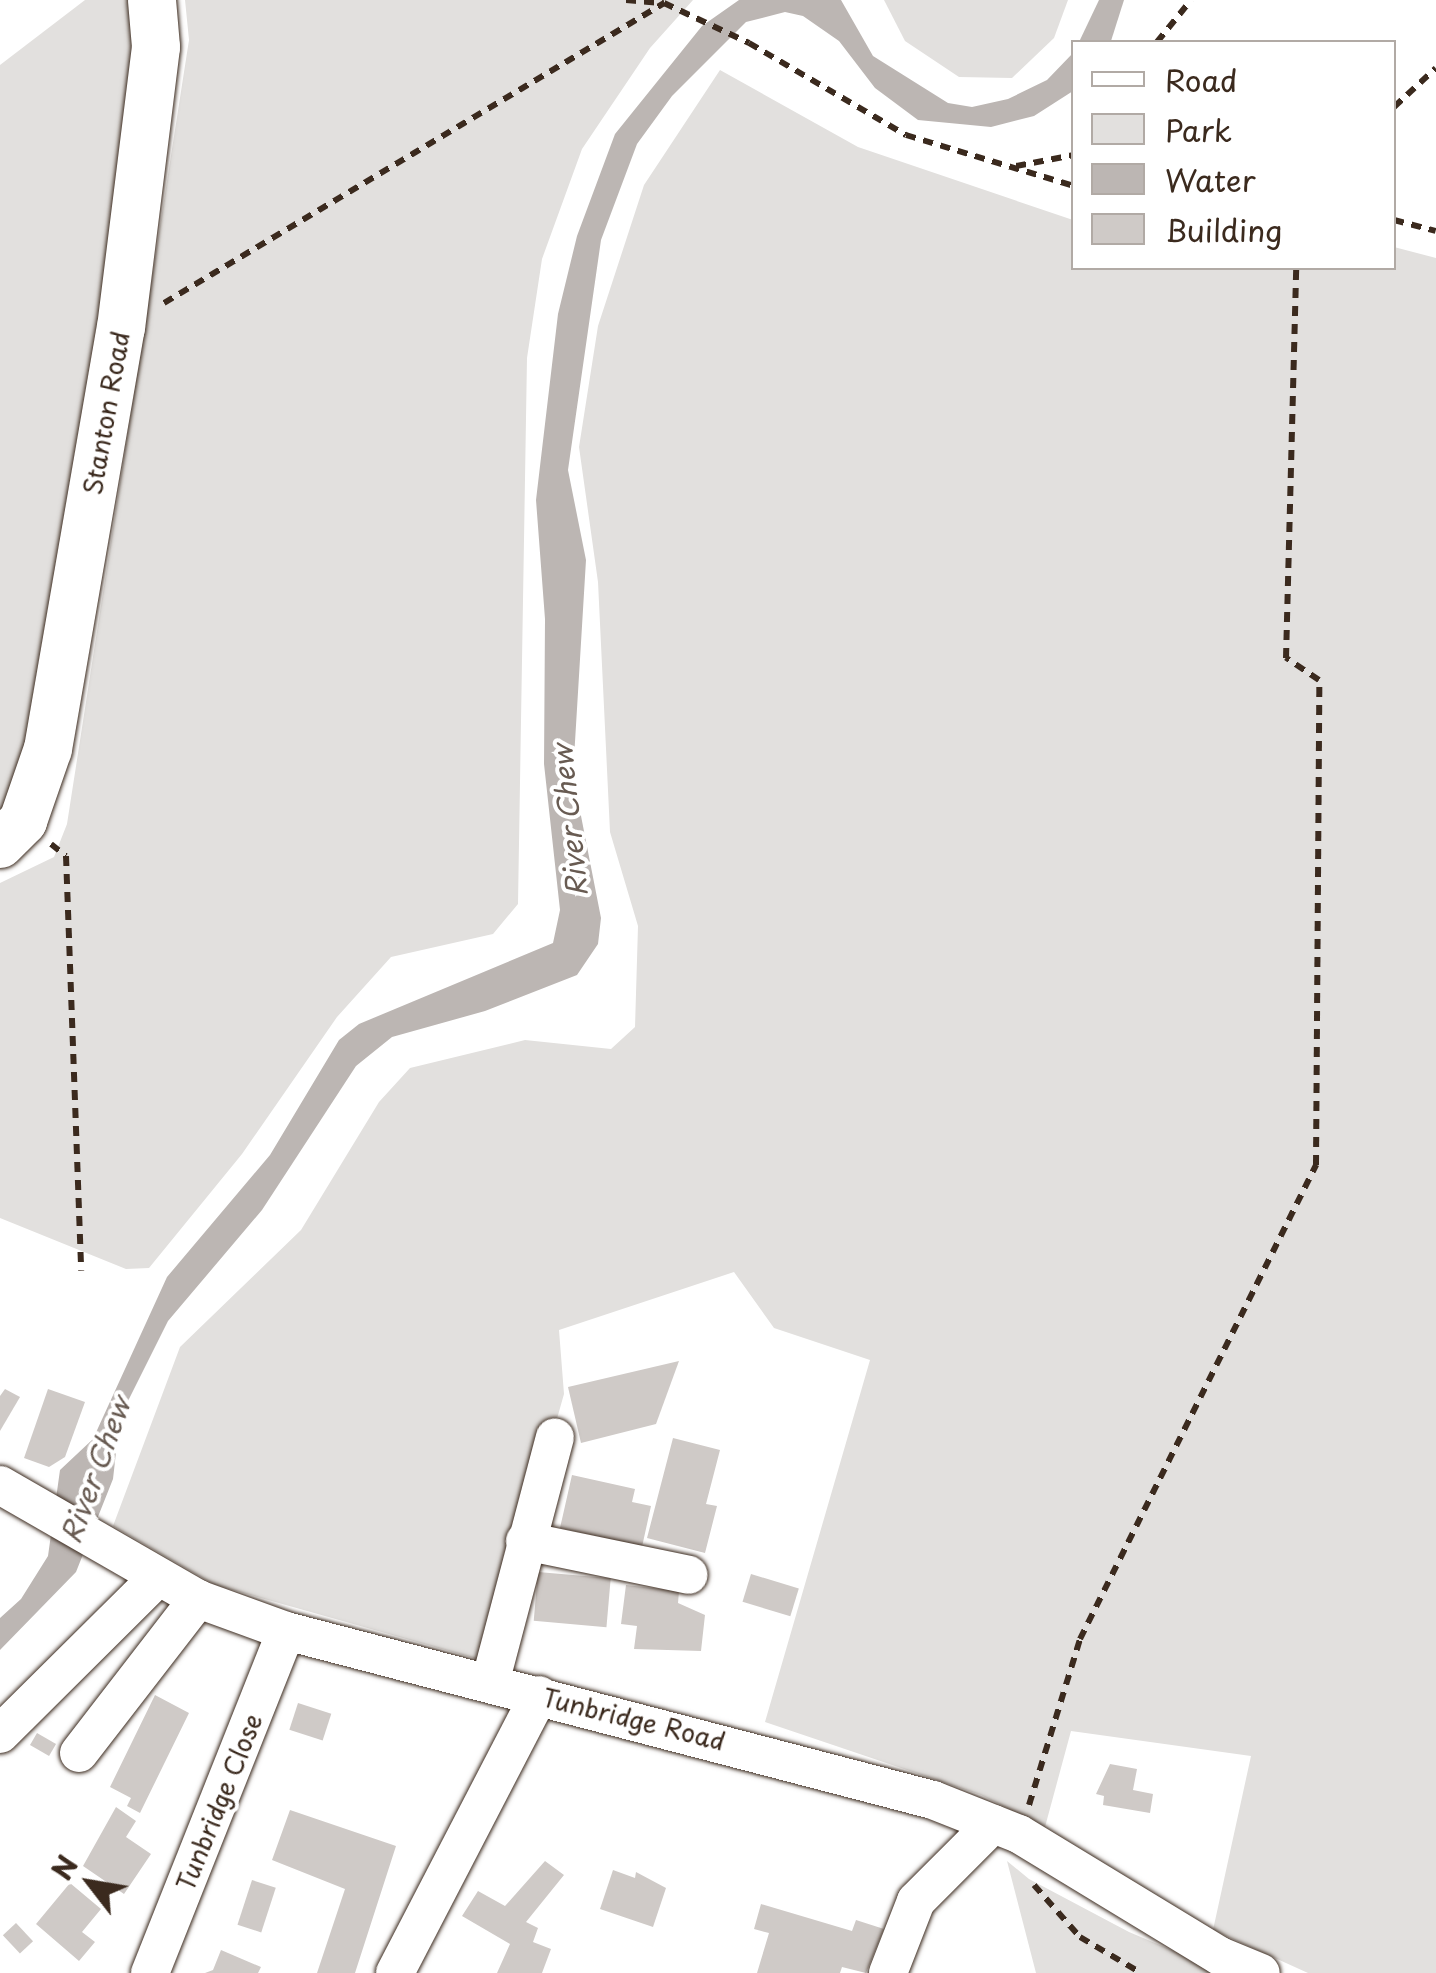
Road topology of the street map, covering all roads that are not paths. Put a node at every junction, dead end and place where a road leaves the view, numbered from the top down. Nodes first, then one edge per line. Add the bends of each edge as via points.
1 (152, 0) edge
2 (12, 832) edge
3 (555, 1437) dead end
4 (8, 1489) edge
5 (525, 1541) junction
6 (689, 1575) dead end
7 (158, 1577) junction
8 (198, 1599) junction
9 (286, 1631) junction
10 (490, 1683) junction
11 (539, 1695) junction
12 (0, 1734) edge
13 (79, 1753) dead end
14 (1006, 1829) junction
15 (150, 1973) edge
16 (395, 1973) edge
17 (888, 1973) edge
18 (1261, 1973) edge

1 - 2 main road, Stanton Road via 156,46 122,328 48,749
3 - 5 street
4 - 7 street, Tunbridge Road
5 - 6 street
5 - 10 street
7 - 8 street, Tunbridge Road
7 - 12 street
8 - 9 street, Tunbridge Road
8 - 13 street
9 - 10 street, Tunbridge Road
9 - 15 street, Tunbridge Close
10 - 11 street, Tunbridge Road
11 - 14 street, Tunbridge Road via 824,1767
11 - 16 street
14 - 17 street via 916,1901
14 - 18 street, Tunbridge Road via 1220,1956

